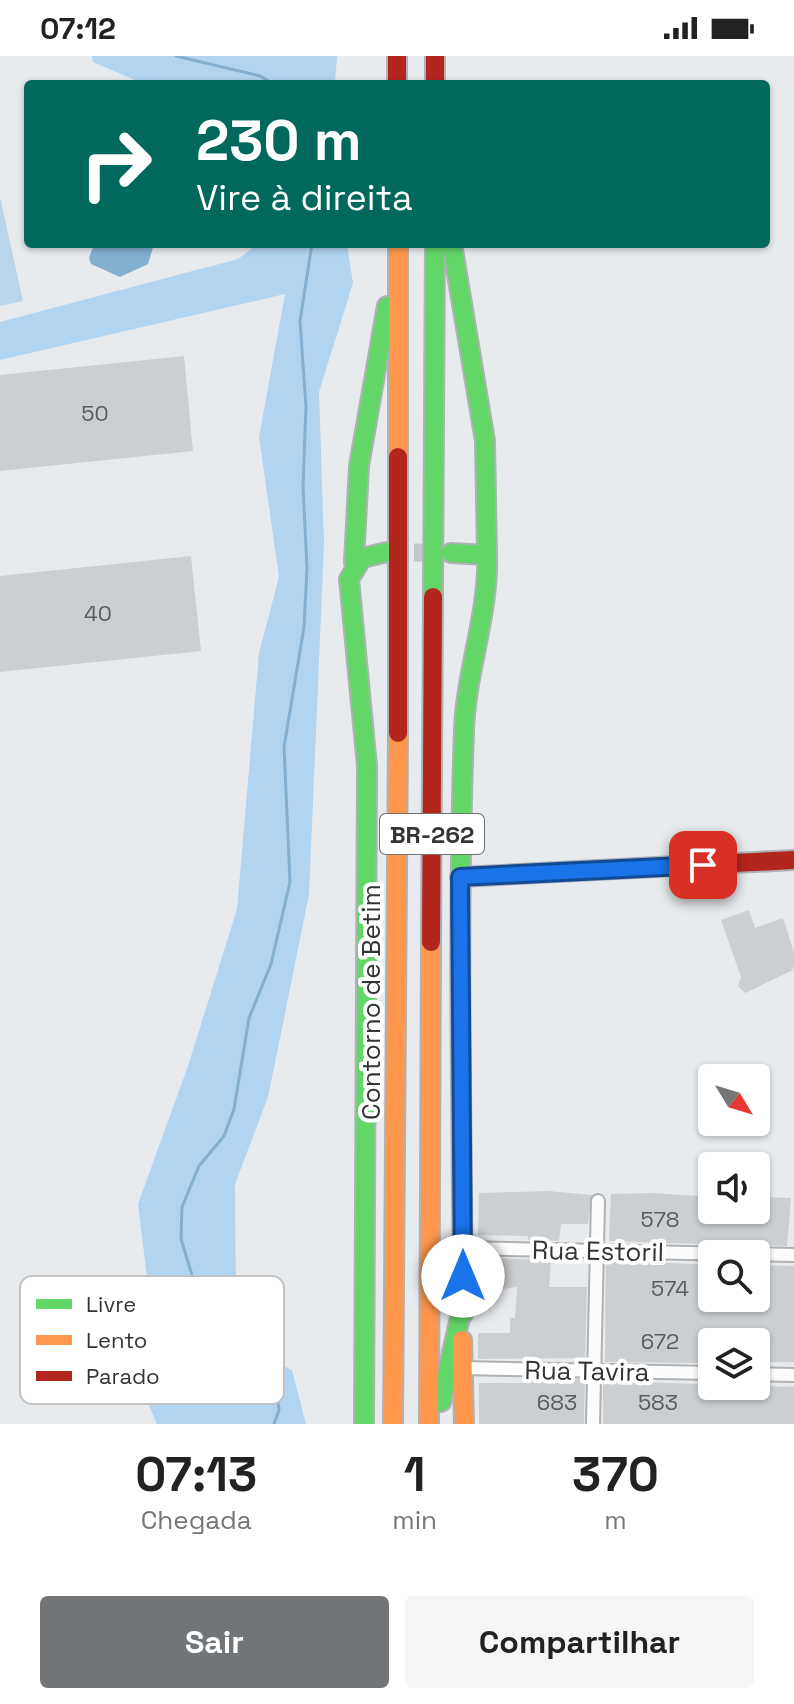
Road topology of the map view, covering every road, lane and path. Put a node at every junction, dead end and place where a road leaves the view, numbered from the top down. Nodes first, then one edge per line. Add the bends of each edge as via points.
1 (397, 56) edge
2 (435, 56) edge
3 (397, 80) edge
4 (435, 80) edge
5 (397, 248) edge
6 (398, 248) edge
7 (435, 248) edge
8 (453, 248) edge
9 (387, 552) tunnel mouth
10 (451, 553) tunnel mouth
11 (487, 555) junction
12 (354, 562) junction
13 (794, 860) edge
14 (460, 877) junction
15 (598, 1201) dead end
16 (464, 1248) junction
17 (597, 1251) junction
18 (698, 1253) edge
19 (770, 1254) edge
20 (794, 1255) edge
21 (463, 1304) junction
22 (462, 1368) junction
23 (594, 1371) junction
24 (698, 1373) edge
25 (770, 1374) edge
26 (794, 1375) edge
27 (364, 1424) edge
28 (393, 1424) edge
29 (429, 1424) edge
30 (442, 1424) edge
31 (464, 1424) edge
32 (593, 1424) edge

1 - 3 main road
2 - 4 main road
5 - 12 main road, Contorno de Betim via 365,437
6 - 28 main road, Contorno de Betim / BR-262
7 - 29 main road, BR-262
8 - 11 main road via 485,441
9 - 12 main road
10 - 11 main road
11 - 14 main road via 488,585 464,724
12 - 27 main road, Contorno de Betim / BR-262 via 349,579 367,766
13 - 14 main road
14 - 16 main road
15 - 17 street
16 - 17 street, Rua Estoril
16 - 21 main road
17 - 18 street, Rua Estoril
17 - 23 street
19 - 20 street
21 - 22 main road
21 - 30 main road via 444,1379
22 - 23 street, Rua Tavira
22 - 31 main road
23 - 24 street, Rua Tavira
23 - 32 street
25 - 26 street

